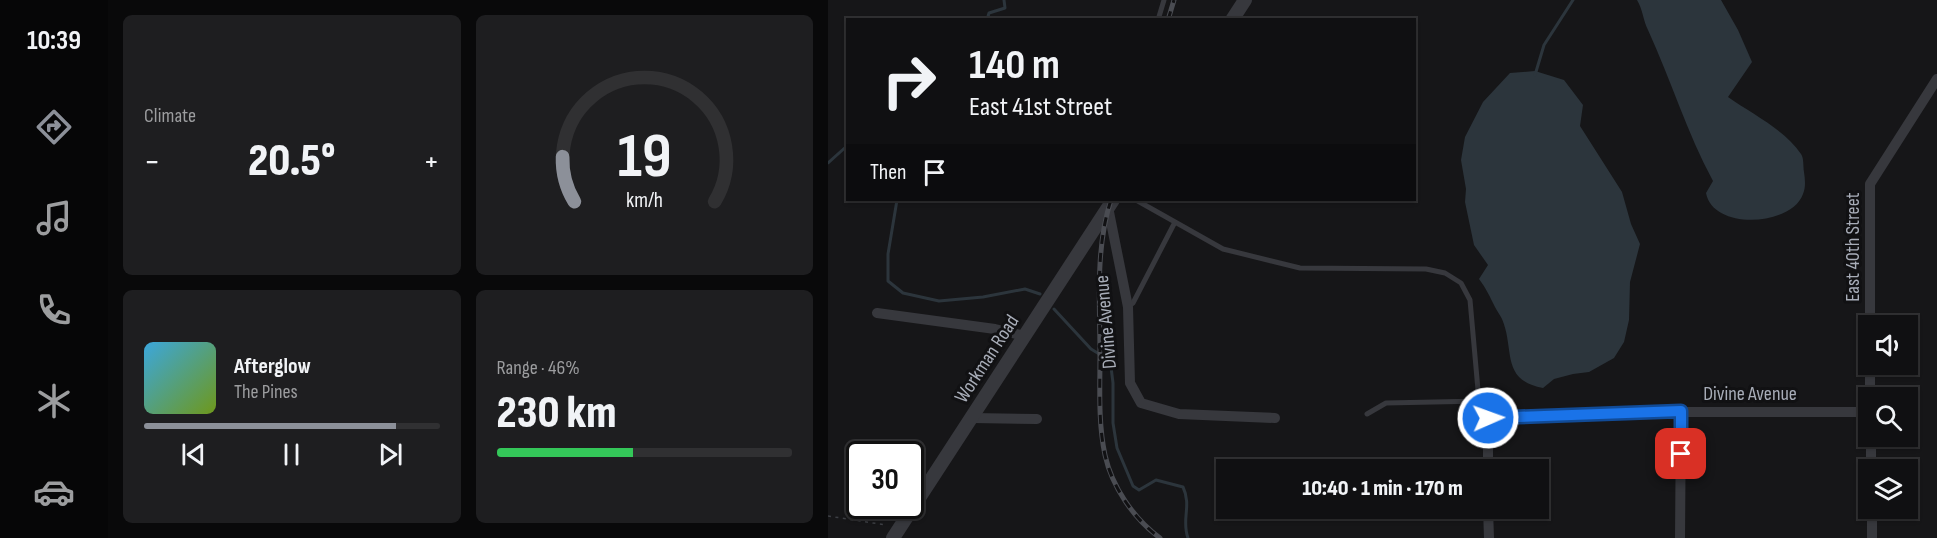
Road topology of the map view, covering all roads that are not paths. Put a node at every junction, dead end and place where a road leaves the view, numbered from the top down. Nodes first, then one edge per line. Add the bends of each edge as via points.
1 (1164, 0) edge
2 (1245, 0) edge
3 (1159, 18) edge
4 (1233, 18) edge
5 (1937, 79) edge
6 (1138, 201) edge
7 (1110, 202) edge
8 (1175, 222) junction
9 (1128, 307) junction
10 (877, 314) dead end
11 (1870, 315) edge
12 (1025, 336) junction
13 (1482, 401) junction
14 (1681, 411) junction
15 (1858, 412) edge
16 (1367, 414) dead end
17 (972, 418) junction
18 (1275, 418) dead end
19 (1488, 418) junction
20 (1037, 419) dead end
21 (1488, 459) edge
22 (1488, 519) edge
23 (1872, 519) edge
24 (897, 533) edge
25 (1489, 538) edge
26 (1680, 538) edge
27 (1872, 538) edge

1 - 3 lane
2 - 4 street
5 - 11 street, East 40th Street via 1870,184
6 - 8 lane
7 - 9 street, Divine Avenue
7 - 12 street, Workman Road
8 - 9 lane
8 - 13 lane via 1223,249 1300,267 1426,269 1445,273 1461,283 1470,300
9 - 18 street, Divine Avenue via 1130,383 1142,403 1179,414
10 - 12 street
12 - 17 street, Workman Road
13 - 16 lane via 1386,403
13 - 19 lane
14 - 15 street, Divine Avenue
14 - 19 street, Divine Avenue
14 - 26 street
17 - 20 street
17 - 24 street, Workman Road
19 - 21 street
22 - 25 street
23 - 27 street

